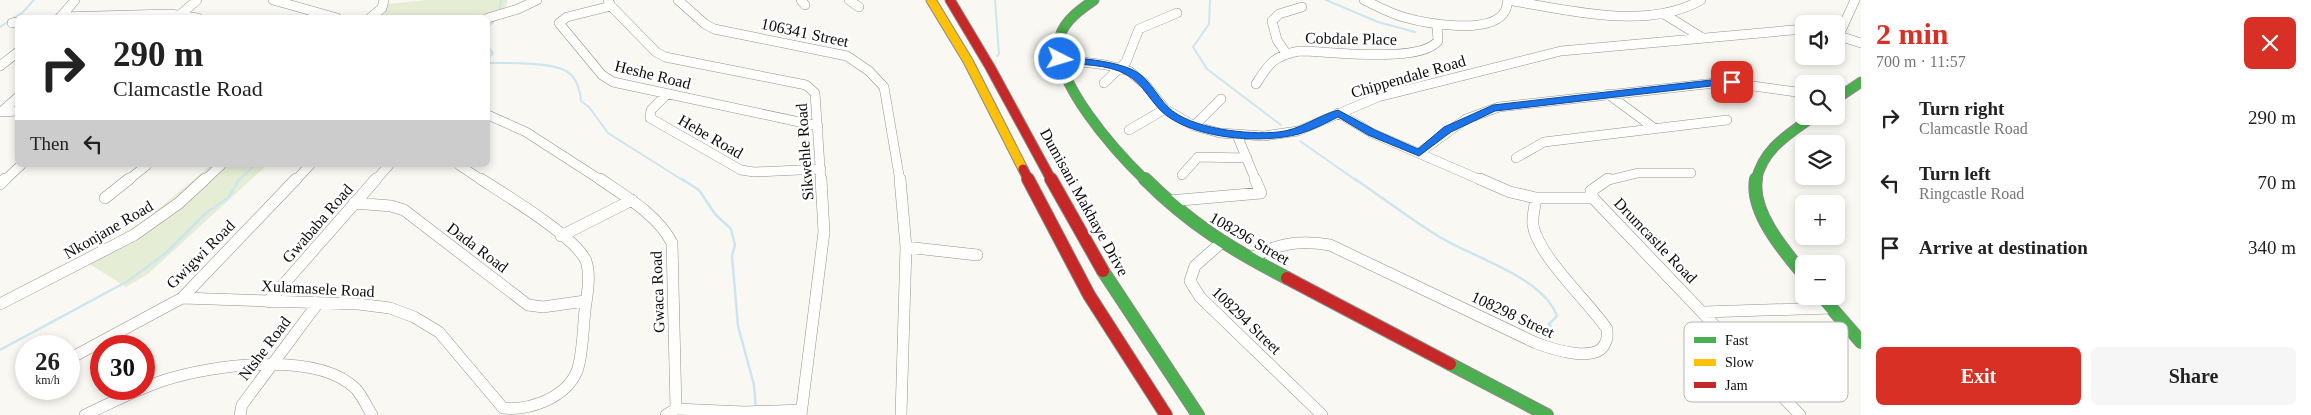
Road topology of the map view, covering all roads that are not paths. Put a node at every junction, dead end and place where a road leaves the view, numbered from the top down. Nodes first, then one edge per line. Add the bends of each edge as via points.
1 (75, 0) edge
2 (197, 0) edge
3 (273, 0) edge
4 (384, 0) edge
5 (537, 0) edge
6 (678, 0) edge
7 (849, 0) edge
8 (931, 0) edge
9 (950, 0) edge
10 (1094, 0) edge
11 (1364, 0) edge
12 (1508, 0) edge
13 (1701, 0) edge
14 (1855, 0) edge
15 (610, 3) edge
16 (859, 7) dead end
17 (1302, 7) dead end
18 (1177, 13) dead end
19 (182, 14) junction
20 (1664, 14) junction
21 (62, 15) edge
22 (141, 15) edge
23 (186, 15) edge
24 (326, 15) edge
25 (374, 15) edge
26 (490, 18) edge
27 (1845, 21) edge
28 (1437, 25) junction
29 (1795, 30) edge
30 (1701, 37) junction
31 (1845, 37) edge
32 (1861, 43) edge
33 (1286, 53) junction
34 (15, 54) edge
35 (1060, 59) junction
36 (0, 66) edge
37 (1121, 68) junction
38 (1861, 82) edge
39 (1104, 83) dead end
40 (1256, 84) dead end
41 (1795, 92) edge
42 (1845, 93) edge
43 (667, 94) junction
44 (1608, 94) junction
45 (1221, 99) dead end
46 (15, 100) edge
47 (1165, 109) junction
48 (0, 112) edge
49 (14, 112) edge
50 (1338, 113) junction
51 (490, 116) edge
52 (1727, 120) dead end
53 (0, 121) edge
54 (1803, 125) edge
55 (818, 126) junction
56 (1194, 126) junction
57 (1654, 128) junction
58 (1129, 130) dead end
59 (1237, 135) junction
60 (1419, 153) junction
61 (1247, 158) junction
62 (1516, 158) dead end
63 (19, 167) edge
64 (144, 167) edge
65 (219, 167) edge
66 (308, 167) edge
67 (387, 167) edge
68 (462, 167) edge
69 (821, 169) junction
70 (1691, 173) dead end
71 (1182, 175) dead end
72 (0, 184) edge
73 (105, 198) dead end
74 (1536, 198) junction
75 (1593, 198) junction
76 (632, 200) junction
77 (1169, 201) junction
78 (354, 203) junction
79 (561, 236) junction
80 (1221, 243) junction
81 (906, 247) junction
82 (977, 255) dead end
83 (1251, 258) junction
84 (1795, 264) edge
85 (182, 298) junction
86 (585, 301) junction
87 (268, 302) junction
88 (318, 303) junction
89 (0, 304) edge
90 (1828, 305) edge
91 (1831, 308) junction
92 (1704, 312) junction
93 (1713, 322) edge
94 (1843, 322) edge
95 (1848, 327) edge
96 (1861, 342) edge
97 (80, 353) edge
98 (272, 366) junction
99 (1788, 402) edge
100 (671, 412) edge
101 (801, 413) edge
102 (85, 415) edge
103 (240, 415) edge
104 (372, 415) edge
105 (901, 415) edge
106 (1166, 415) edge
107 (1198, 415) edge
108 (1322, 415) edge
109 (1547, 415) edge
110 (1800, 415) edge

1 - 21 street
2 - 19 street
3 - 24 street
4 - 25 street via 382,8
5 - 26 street
6 - 81 street, 106341 Street via 710,28 847,56 881,82 886,92 897,163
7 - 16 street
8 - 106 main road via 967,56 1066,256
9 - 107 main road, Dumisani Makhaye Drive via 1004,89 1092,254
10 - 35 main road, 108296 Street via 1077,12 1061,32 1058,45
11 - 28 street via 1400,16
12 - 20 street via 1616,15
12 - 28 street via 1506,13 1493,21
13 - 20 street via 1685,9
14 - 27 street
15 - 43 street, Heshe Road via 567,18 559,24 607,79
15 - 55 street, Sikwehle Road via 656,52 665,56 809,87 816,93
17 - 33 street via 1279,14 1272,20 1277,40
18 - 37 street via 1139,29
19 - 22 street
19 - 23 street
20 - 30 street
28 - 33 street, Cobdale Place via 1438,43 1414,54 1312,50
29 - 30 street, Chippendale Road
30 - 50 street, Chippendale Road via 1561,51 1378,97
31 - 32 street
33 - 40 street, Cobdale Place via 1269,63
34 - 36 street
35 - 37 street, Chippendale Road
35 - 77 main road, 108296 Street via 1067,80 1105,137
37 - 39 street
37 - 47 street, Chippendale Road via 1140,79
38 - 42 main road
41 - 44 street via 1724,82
43 - 55 street, Heshe Road
43 - 69 street, Hebe Road via 651,110 650,118 741,170
44 - 57 street
44 - 60 street via 1487,110 1448,130
45 - 56 street
46 - 48 street
47 - 56 street, Chippendale Road
47 - 58 street
48 - 49 street
49 - 53 street
50 - 59 street, Chippendale Road via 1288,134
50 - 60 street via 1372,133
51 - 76 street, Gwaca Road via 526,132
52 - 57 street
54 - 84 main road via 1764,158 1756,176 1757,199 1764,219
55 - 69 street, Sikwehle Road
56 - 59 street, Chippendale Road
57 - 62 street via 1544,142
59 - 61 street
60 - 74 street via 1510,192
61 - 71 street via 1198,157
61 - 77 street via 1262,191 1258,194
63 - 72 street
64 - 73 street
65 - 89 street, Nkonjane Road via 179,203 134,235
66 - 85 street, Gwigwi Road
67 - 78 street, Gwababa Road
68 - 79 street, Xulamasele Road
69 - 101 street, Sikwehle Road via 824,232
70 - 75 street, Drumcastle Road via 1633,174 1608,179 1593,188
74 - 75 street
74 - 83 street, 108298 Street via 1534,232 1607,329 1604,346 1589,354 1566,354 1536,343 1330,245 1312,241 1284,242
75 - 92 street, Drumcastle Road
76 - 79 street
76 - 100 street, Gwaca Road via 655,220 672,243
77 - 80 main road, 108296 Street
78 - 86 street, Dada Road via 404,210 528,305 543,307
78 - 87 street, Gwababa Road
79 - 86 street, Xulamasele Road via 586,259
80 - 83 main road, 108296 Street
80 - 108 street, 108294 Street via 1195,266 1190,281 1194,289
81 - 82 street
81 - 105 street, 106341 Street
83 - 109 main road, 108296 Street
85 - 87 street, Xulamasele Road
85 - 97 street, Gwigwi Road
86 - 88 street, Xulamasele Road via 573,380 555,394 528,407 511,410 498,405 439,332 414,316 390,308
87 - 88 street, Xulamasele Road
88 - 98 street, Ntshe Road
90 - 91 main road
91 - 92 street
91 - 94 main road
92 - 93 street, Drumcastle Road
95 - 96 main road
98 - 102 street via 197,371 164,380
98 - 103 street, Ntshe Road via 242,405
98 - 104 street via 320,370 340,378 355,388
99 - 110 street, Drumcastle Road
100 - 101 street, Gwaca Road

